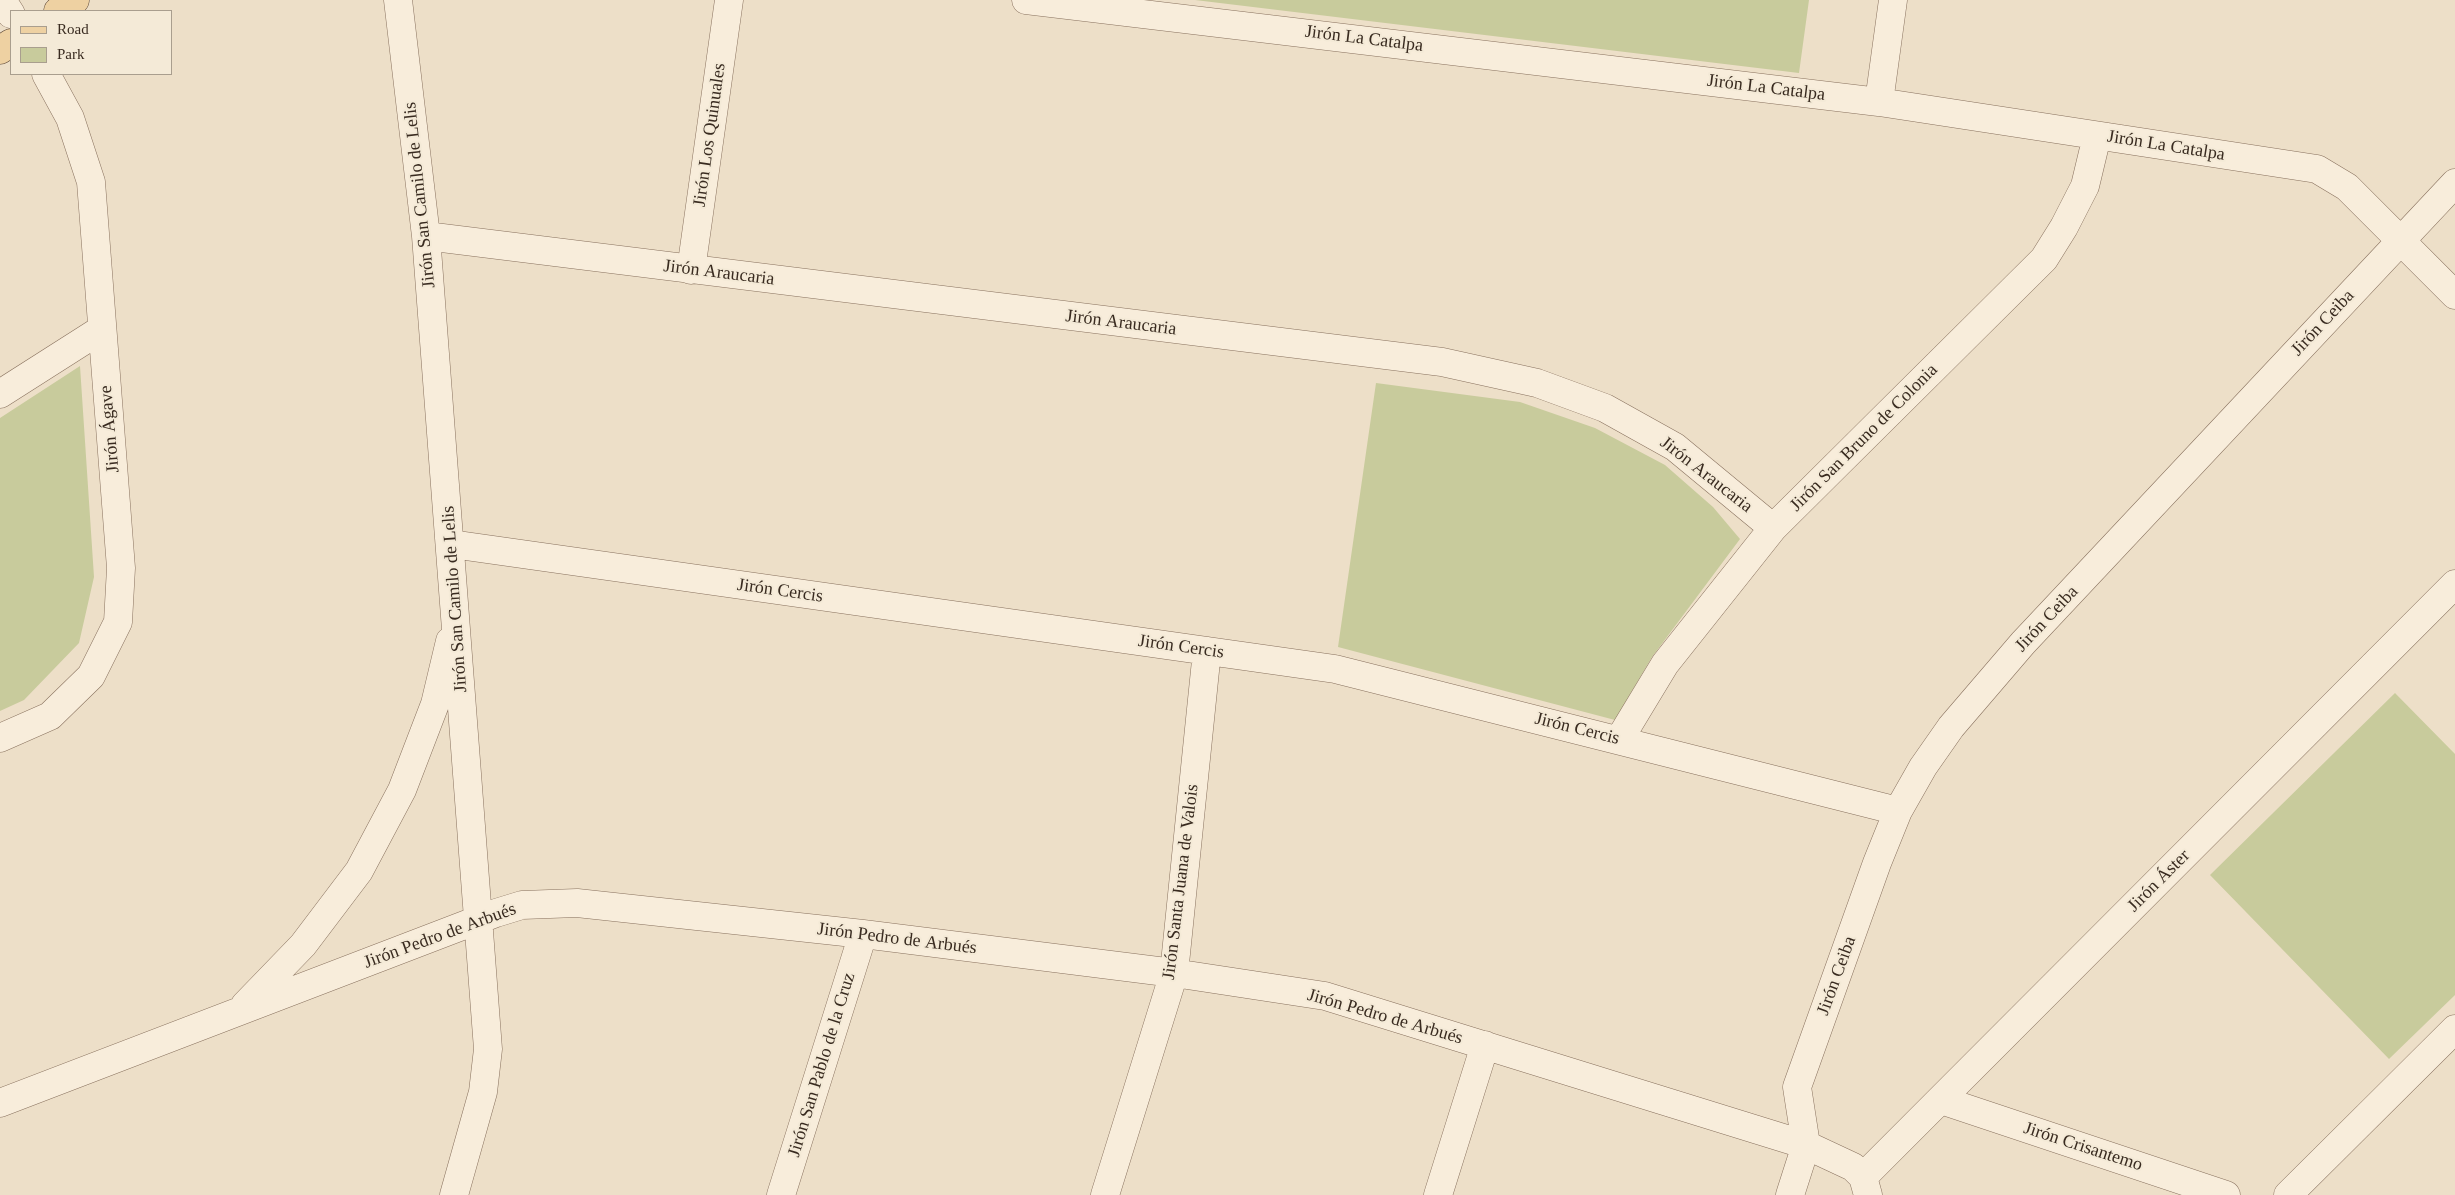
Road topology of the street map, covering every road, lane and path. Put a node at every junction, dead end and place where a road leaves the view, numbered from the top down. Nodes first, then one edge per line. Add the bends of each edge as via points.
1 (2, 0) edge
2 (75, 0) edge
3 (398, 0) edge
4 (729, 0) edge
5 (1026, 0) edge
6 (1893, 0) edge
7 (60, 10) edge
8 (10, 12) edge
9 (47, 75) edge
10 (1880, 102) junction
11 (2097, 136) junction
12 (2455, 183) edge
13 (426, 236) junction
14 (2401, 240) junction
15 (692, 270) junction
16 (2455, 295) edge
17 (102, 329) junction
18 (0, 394) edge
19 (1773, 528) junction
20 (451, 544) junction
21 (2455, 584) edge
22 (456, 613) junction
23 (1207, 651) junction
24 (0, 738) edge
25 (1620, 740) junction
26 (1898, 810) junction
27 (478, 920) junction
28 (863, 934) junction
29 (1174, 973) junction
30 (239, 1011) junction
31 (2455, 1029) edge
32 (1485, 1045) junction
33 (1941, 1100) junction
34 (0, 1103) edge
35 (1806, 1145) junction
36 (1865, 1186) edge
37 (454, 1195) edge
38 (782, 1195) edge
39 (1105, 1195) edge
40 (1438, 1195) edge
41 (1790, 1195) edge
42 (2226, 1195) edge
43 (2288, 1195) edge

1 - 8 street
2 - 7 main road
3 - 13 street, Jirón San Camilo de Lelis
4 - 15 street, Jirón Los Quinuales
5 - 10 street, Jirón La Catalpa
6 - 10 street
9 - 17 street, Jirón Ágave via 70,118 91,182
10 - 11 street, Jirón La Catalpa
11 - 14 street, Jirón La Catalpa via 2317,169 2347,187
11 - 19 street, Jirón San Bruno de Colonia via 2085,186 2044,259
12 - 14 street, Jirón Ceiba
13 - 15 street, Jirón Araucaria
13 - 20 street, Jirón San Camilo de Lelis
14 - 16 street, Jirón La Catalpa
14 - 26 street, Jirón Ceiba via 1983,688 1923,767
15 - 19 street, Jirón Araucaria via 1442,362 1537,383 1605,408 1675,446
17 - 18 street
17 - 24 street, Jirón Ágave via 121,568 118,622 91,676 50,716
19 - 25 street, Jirón San Bruno de Colonia via 1665,664
20 - 22 street, Jirón San Camilo de Lelis
20 - 23 street, Jirón Cercis
21 - 33 street, Jirón Áster
22 - 27 street, Jirón San Camilo de Lelis
22 - 30 street via 435,704 402,790 359,871 303,945
23 - 25 street, Jirón Cercis via 1335,669
23 - 29 street, Jirón Santa Juana de Valois
25 - 26 street, Jirón Cercis
26 - 35 street, Jirón Ceiba via 1797,1087
27 - 28 street, Jirón Pedro de Arbués via 522,905 577,903
27 - 30 street, Jirón Pedro de Arbués
27 - 37 street, Jirón San Camilo de Lelis via 488,1049 483,1092
28 - 29 street, Jirón Pedro de Arbués
28 - 38 street, Jirón San Pablo de la Cruz
29 - 32 street, Jirón Pedro de Arbués via 1325,996
29 - 39 street, Jirón Santa Juana de Valois
30 - 34 street, Jirón Pedro de Arbués
31 - 43 street
32 - 35 street, Jirón Pedro de Arbués
32 - 40 street
33 - 36 street, Jirón Áster
33 - 42 street, Jirón Crisantemo
35 - 36 street, Jirón Pedro de Arbués via 1853,1167
35 - 41 street

